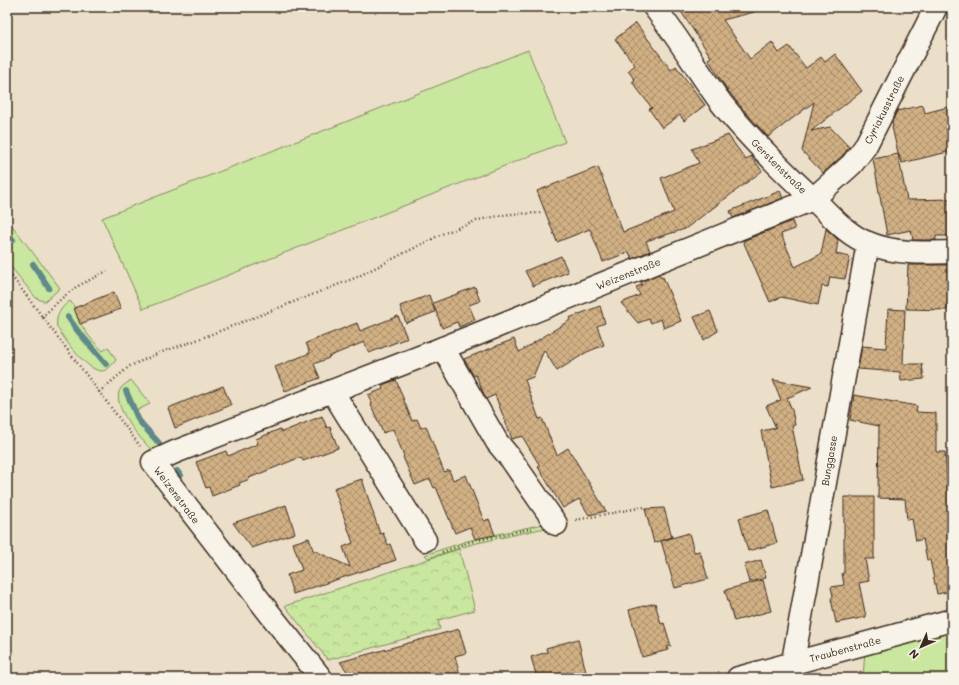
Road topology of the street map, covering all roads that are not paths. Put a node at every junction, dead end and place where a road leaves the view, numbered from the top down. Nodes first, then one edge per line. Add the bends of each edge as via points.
1 (654, 7) edge
2 (936, 7) edge
3 (813, 199) junction
4 (868, 243) junction
5 (952, 252) edge
6 (443, 348) junction
7 (332, 392) junction
8 (556, 524) road end
9 (423, 526) road end
10 (952, 620) edge
11 (792, 671) edge
12 (321, 678) edge
13 (738, 678) edge

1 - 3 street, Gerstenstraße via 737,122
2 - 3 street, Cyriakusstraße via 865,147 852,164
3 - 4 street, Gerstenstraße via 840,225
3 - 6 street, Weizenstraße
4 - 5 street, Gerstenstraße via 903,251
4 - 11 street, Bunggasse
6 - 7 street, Weizenstraße
6 - 8 street via 497,442
7 - 9 street
7 - 12 street, Weizenstraße via 153,462
10 - 11 street, Traubenstraße
11 - 13 street, Traubenstraße

